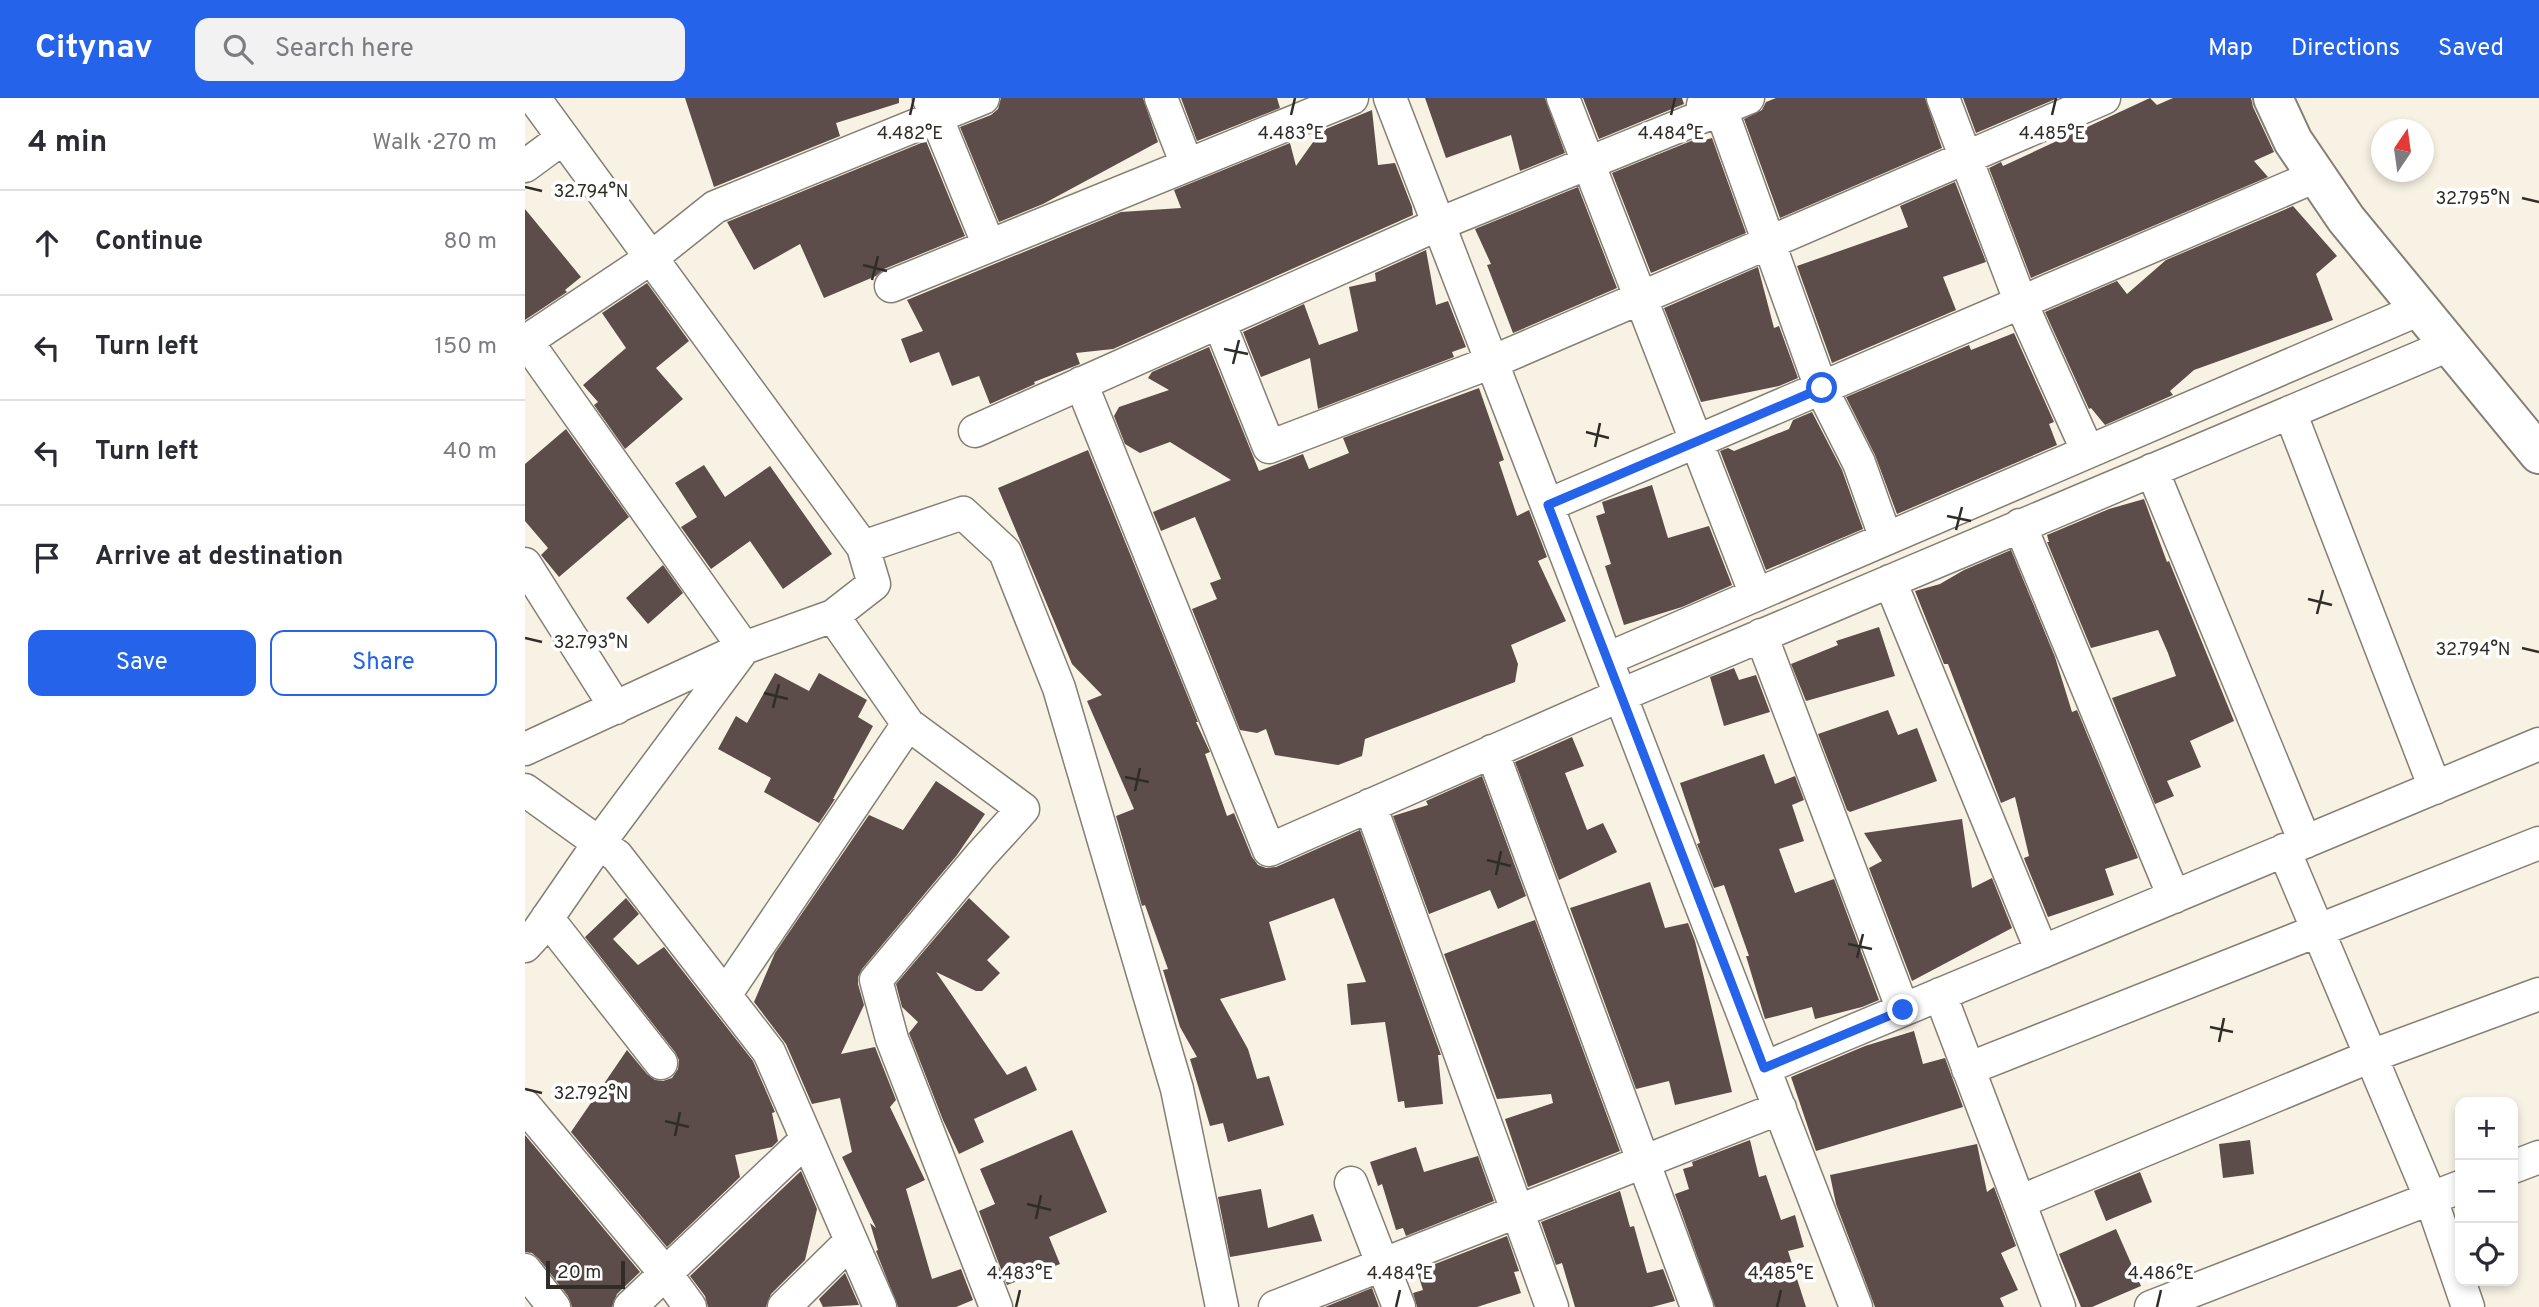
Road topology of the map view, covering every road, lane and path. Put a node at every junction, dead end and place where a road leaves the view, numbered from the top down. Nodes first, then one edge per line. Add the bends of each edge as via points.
1 (534, 98) edge
2 (983, 98) edge
3 (1161, 98) edge
4 (1352, 98) edge
5 (1390, 98) edge
6 (1563, 98) edge
7 (1943, 98) edge
8 (2104, 98) edge
9 (2273, 98) edge
10 (1722, 102) edge
11 (932, 108) edge
12 (563, 138) junction
13 (1966, 157) junction
14 (1588, 163) junction
15 (1187, 165) junction
16 (525, 166) edge
17 (2316, 176) junction
18 (1439, 223) junction
19 (1769, 242) junction
20 (989, 246) junction
21 (651, 258) junction
22 (891, 286) dead end
23 (1641, 298) junction
24 (2021, 303) junction
25 (2420, 309) junction
26 (1219, 322) junction
27 (525, 341) edge
28 (2449, 345) junction
29 (1492, 362) junction
30 (1081, 383) junction
31 (1822, 388) junction
32 (2290, 412) junction
33 (975, 431) dead end
34 (1696, 442) junction
35 (2088, 452) junction
36 (2539, 454) edge
37 (2152, 470) junction
38 (1548, 505) junction
39 (2020, 526) junction
40 (1887, 539) junction
41 (863, 547) junction
42 (525, 564) edge
43 (1891, 581) junction
44 (1756, 595) junction
45 (833, 616) junction
46 (1761, 635) junction
47 (744, 648) junction
48 (1607, 659) junction
49 (1621, 695) junction
50 (616, 708) junction
51 (908, 724) junction
52 (2539, 744) edge
53 (525, 749) edge
54 (1492, 751) junction
55 (2435, 788) junction
56 (525, 790) edge
57 (1370, 805) junction
58 (599, 842) junction
59 (2539, 843) edge
60 (2295, 846) junction
61 (2174, 897) junction
62 (547, 918) junction
63 (2318, 930) junction
64 (525, 946) edge
65 (2042, 952) junction
66 (2539, 993) edge
67 (1940, 994) junction
68 (725, 995) junction
69 (1903, 1010) junction
70 (2371, 1056) junction
71 (661, 1063) dead end
72 (1764, 1068) junction
73 (1968, 1069) junction
74 (525, 1106) edge
75 (1780, 1108) junction
76 (806, 1140) junction
77 (2539, 1157) edge
78 (1644, 1162) junction
79 (2518, 1165) edge
80 (1351, 1183) dead end
81 (2455, 1189) edge
82 (2431, 1199) junction
83 (2019, 1202) junction
84 (1518, 1212) junction
85 (851, 1241) junction
86 (1383, 1265) junction
87 (525, 1270) edge
88 (666, 1275) junction
89 (554, 1307) edge
90 (630, 1307) edge
91 (690, 1307) edge
92 (784, 1307) edge
93 (880, 1307) edge
94 (996, 1307) edge
95 (1222, 1307) edge
96 (1275, 1307) edge
97 (1399, 1307) edge
98 (1552, 1307) edge
99 (1697, 1307) edge
100 (1856, 1307) edge
101 (2059, 1307) edge
102 (2151, 1307) edge
103 (2468, 1307) edge

1 - 12 street
2 - 11 street
3 - 15 street
4 - 15 street
5 - 18 street
6 - 14 street
7 - 13 street
8 - 13 street
9 - 17 street
10 - 14 street
10 - 19 street
11 - 20 street
11 - 21 street via 715,207
12 - 16 street
12 - 21 street
13 - 19 street
13 - 24 street
14 - 18 street
14 - 23 street
15 - 20 street
17 - 24 street
17 - 25 street
18 - 26 street
18 - 29 street
19 - 23 street
19 - 31 street
20 - 22 street
21 - 27 street
21 - 41 street
23 - 29 street
23 - 34 street
24 - 31 street
24 - 35 street
25 - 28 street
25 - 35 street
26 - 29 street via 1269,447
26 - 30 street
27 - 47 street
28 - 32 street
28 - 36 street
29 - 38 street
30 - 33 street
30 - 57 street via 1269,849
31 - 34 street
31 - 40 street via 1859,463
32 - 37 street
32 - 55 street
34 - 38 street
34 - 44 street
35 - 40 street
37 - 39 street
37 - 60 street
38 - 48 street
39 - 43 street
39 - 61 street
40 - 44 street
41 - 45 street via 874,584
41 - 95 street via 963,513 1005,552 1059,688 1177,1089
42 - 50 street
43 - 46 street
43 - 65 street
44 - 48 street
45 - 47 street
45 - 51 street
46 - 49 street
46 - 69 street
47 - 50 street
47 - 58 street
48 - 49 street
49 - 54 street
49 - 72 street
50 - 53 street
51 - 68 street
51 - 94 street via 1023,809 876,980 893,1039
52 - 55 street
54 - 57 street
54 - 78 street
55 - 60 street
56 - 58 street
57 - 84 street
58 - 62 street
58 - 68 street via 617,856
59 - 63 street
60 - 61 street
60 - 63 street
61 - 65 street
62 - 64 street
62 - 71 street
63 - 70 street
63 - 73 street
65 - 67 street
66 - 70 street
67 - 69 street
67 - 73 street
68 - 76 street via 769,1052
69 - 72 street
70 - 82 street
70 - 83 street
72 - 75 street
73 - 83 street
74 - 88 street
75 - 78 street
75 - 100 street
76 - 85 street
76 - 88 street
77 - 79 street
78 - 84 street
78 - 99 street
80 - 86 street
81 - 82 street
82 - 102 street
82 - 103 street
83 - 101 street
84 - 86 street
84 - 98 street
85 - 92 street
85 - 93 street
86 - 96 street
86 - 97 street
87 - 89 street
88 - 90 street
88 - 91 street

